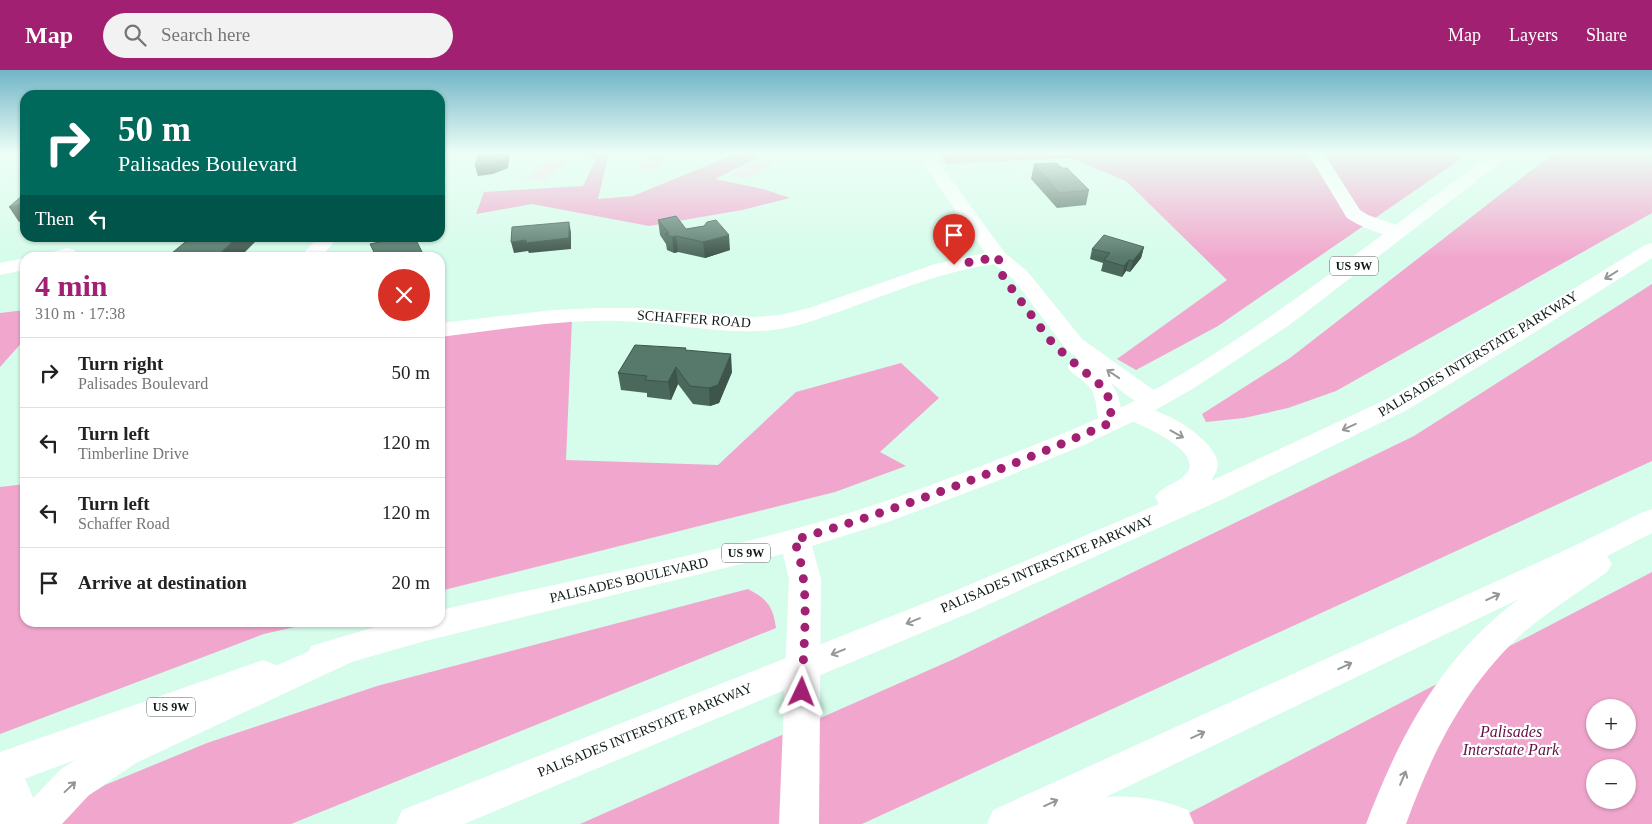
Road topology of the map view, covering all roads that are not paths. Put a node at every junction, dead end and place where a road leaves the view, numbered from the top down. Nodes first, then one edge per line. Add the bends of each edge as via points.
1 (946, 187) edge
2 (1337, 187) edge
3 (1458, 187) edge
4 (1398, 232) junction
5 (324, 242) edge
6 (1652, 249) edge
7 (315, 252) edge
8 (998, 257) junction
9 (20, 265) edge
10 (0, 269) edge
11 (1018, 285) junction
12 (445, 329) edge
13 (1133, 412) junction
14 (1652, 520) edge
15 (1652, 527) edge
16 (794, 540) junction
17 (1032, 572) junction
18 (445, 623) edge
19 (429, 627) edge
20 (344, 650) junction
21 (0, 770) edge
22 (529, 777) junction
23 (0, 778) edge
24 (14, 824) edge
25 (39, 824) edge
26 (396, 824) edge
27 (416, 824) edge
28 (799, 824) edge
29 (1007, 824) edge
30 (1067, 824) edge
31 (1174, 824) edge
32 (1386, 824) edge

1 - 8 street
2 - 4 street via 1353,214
3 - 4 main road, PALISADES BOULEVARD / US 9W
4 - 13 main road, PALISADES BOULEVARD / US 9W via 1264,333
5 - 7 street
6 -> 17 main road, PALISADES INTERSTATE PARKWAY via 1396,405 1213,492
8 - 11 street via 1003,277
8 - 12 street, SCHAFFER ROAD via 954,265 826,311 779,322 731,325 666,316 614,314
9 - 10 street
13 -> 11 street via 1090,357
11 - 13 street via 1057,348 1104,388 1109,399
13 - 16 main road, PALISADES BOULEVARD / US 9W via 956,487
13 -> 17 main road via 1179,434 1196,448 1204,463 1199,477 1187,487
29 -> 14 main road
32 -> 15 main road via 1418,745 1461,675 1517,619
16 - 18 main road, PALISADES BOULEVARD / US 9W
16 - 28 main road via 805,579
17 -> 22 main road, PALISADES INTERSTATE PARKWAY
19 - 20 main road, PALISADES BOULEVARD / US 9W
20 - 21 main road, PALISADES BOULEVARD / US 9W via 199,697
25 -> 20 main road via 70,786 122,751
22 - 26 main road
22 - 27 main road, PALISADES INTERSTATE PARKWAY
23 - 24 main road via 13,797
30 - 31 main road via 1122,814

